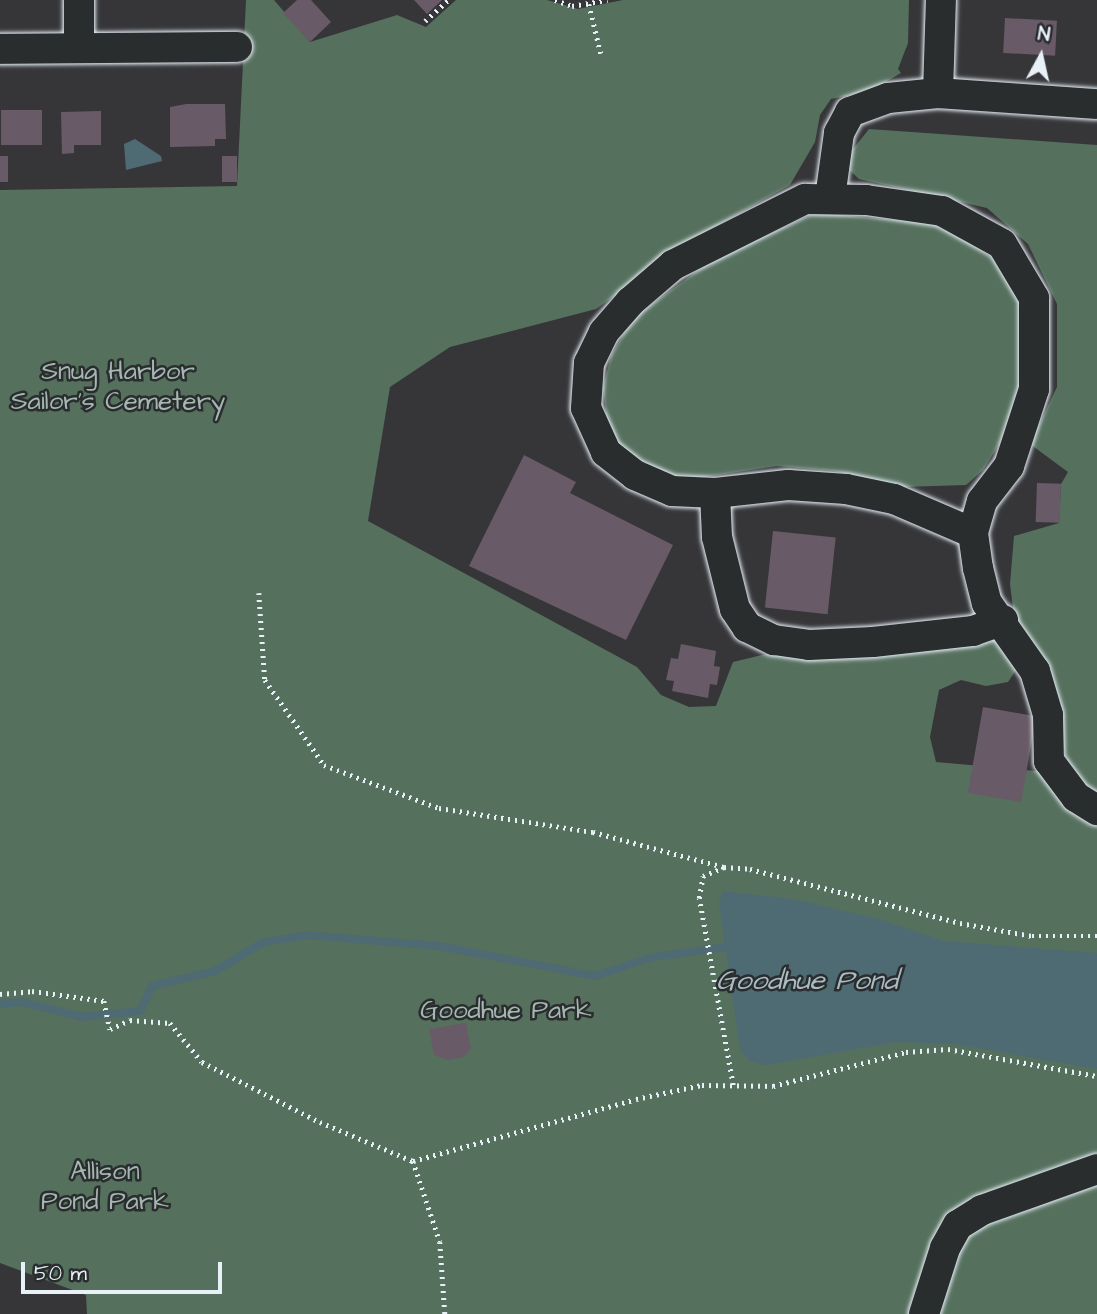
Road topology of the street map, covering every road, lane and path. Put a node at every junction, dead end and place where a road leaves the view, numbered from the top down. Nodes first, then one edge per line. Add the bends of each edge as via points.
1 (79, 0) edge
2 (447, 0) edge
3 (555, 0) edge
4 (607, 0) edge
5 (941, 0) edge
6 (589, 4) junction
7 (425, 21) dead end
8 (237, 47) dead end
9 (79, 48) junction
10 (0, 50) edge
11 (601, 54) dead end
12 (938, 93) junction
13 (1097, 104) edge
14 (830, 198) junction
15 (715, 493) junction
16 (974, 533) junction
17 (258, 593) dead end
18 (1003, 620) junction
19 (1097, 810) edge
20 (724, 867) junction
21 (1097, 936) edge
22 (0, 994) edge
23 (1097, 1076) edge
24 (733, 1085) junction
25 (413, 1161) junction
26 (1097, 1169) edge
27 (445, 1314) edge
28 (924, 1314) edge

1 - 9 street
2 - 7 path
3 - 6 path via 572,6
4 - 6 path
5 - 12 street
6 - 11 path
8 - 9 street
9 - 10 street
12 - 13 street
12 - 14 street via 888,98 850,112 839,133
14 - 15 street via 805,199 762,217 673,265 604,332 589,363 586,408 606,452 635,475 672,491
14 - 16 street via 942,211 970,223 1002,244 1034,298 1034,389 1025,426 1009,466 982,501
15 - 16 street via 788,485 846,489 894,499
15 - 18 street via 719,548 735,609 747,627 774,640 809,645 873,642 973,631
16 - 18 street via 987,603
17 - 20 path via 265,680 324,765 439,808 593,832
18 - 19 street via 1035,671 1048,715 1049,761 1076,797
20 - 21 path via 750,869 960,923 1032,936
20 - 24 path via 702,876 699,898
22 - 25 path via 32,991 104,1002 110,1028 130,1020 170,1023 202,1062 320,1122
23 - 24 path via 948,1049 906,1052 773,1086
24 - 25 path via 702,1085 636,1099
25 - 27 path via 440,1242
26 - 28 street via 982,1210 958,1225 945,1248

